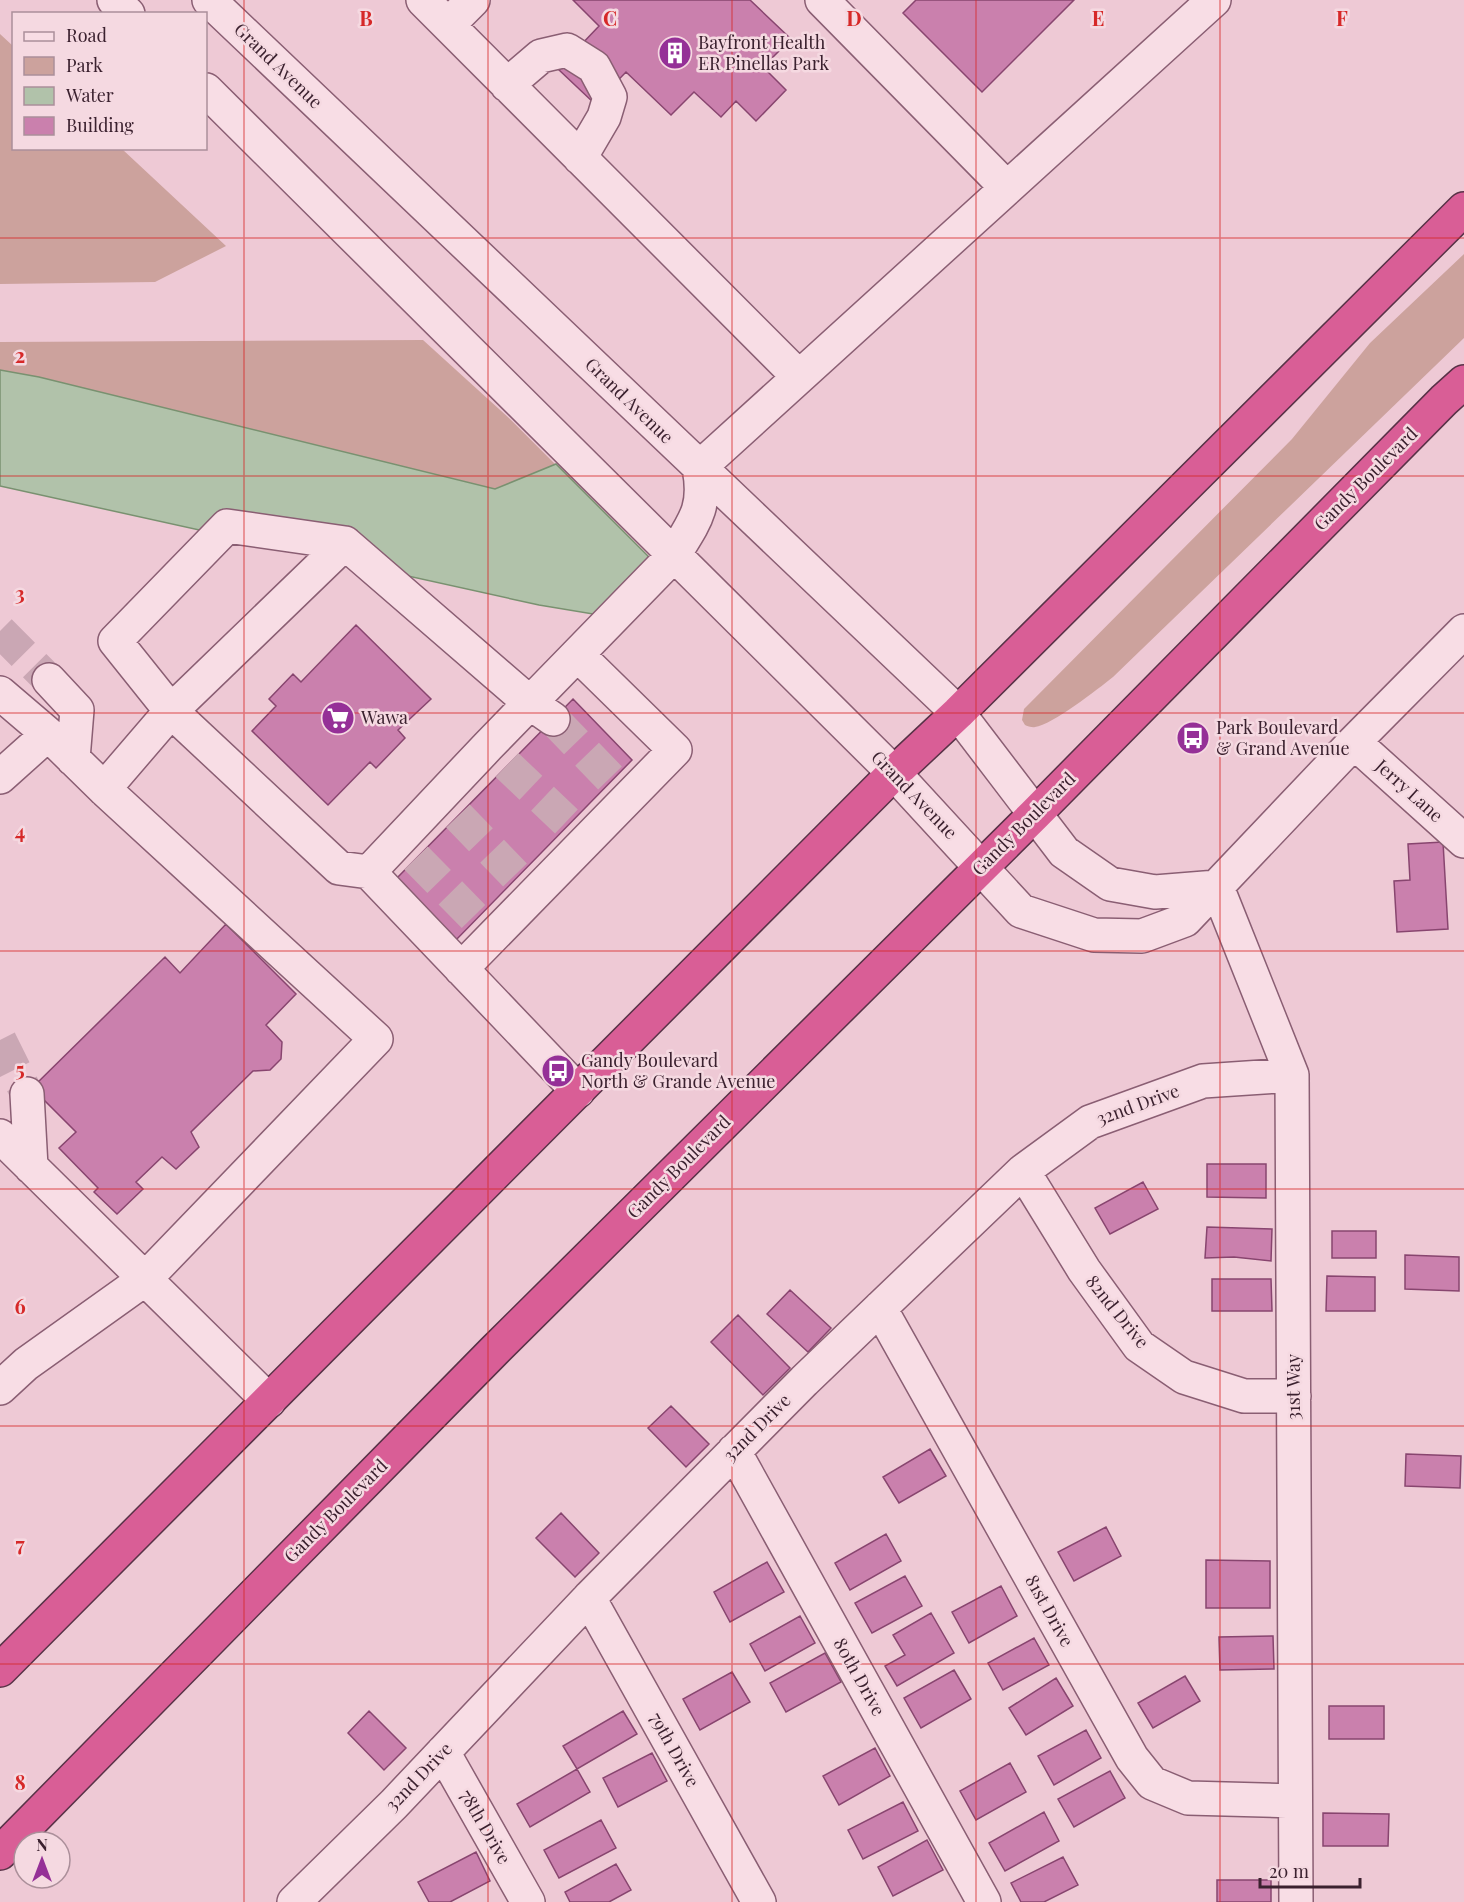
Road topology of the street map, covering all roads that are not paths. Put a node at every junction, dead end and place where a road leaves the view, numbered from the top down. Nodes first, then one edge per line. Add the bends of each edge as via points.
1 (210, 0) edge
2 (423, 0) edge
3 (473, 0) edge
4 (822, 0) edge
5 (1201, 4) edge
6 (448, 25) junction
7 (507, 85) junction
8 (207, 91) edge
9 (580, 158) junction
10 (1007, 188) junction
11 (1464, 209) edge
12 (799, 378) junction
13 (1464, 382) edge
14 (699, 468) junction
15 (345, 543) junction
16 (674, 555) junction
17 (1464, 631) edge
18 (578, 655) junction
19 (49, 680) tunnel mouth
20 (0, 693) edge
21 (171, 711) junction
22 (542, 711) junction
23 (958, 713) junction
24 (48, 734) junction
25 (1354, 742) junction
26 (73, 759) junction
27 (894, 773) junction
28 (0, 777) edge
29 (104, 789) junction
30 (1034, 815) junction
31 (1464, 841) edge
32 (982, 867) junction
33 (369, 872) junction
34 (1217, 886) junction
35 (461, 969) junction
36 (1292, 1075) junction
37 (578, 1091) junction
38 (27, 1094) tunnel mouth
39 (0, 1136) edge
40 (32, 1167) junction
41 (1023, 1170) junction
42 (145, 1279) junction
43 (880, 1308) junction
44 (0, 1388) edge
45 (1294, 1396) junction
46 (269, 1401) junction
47 (734, 1451) junction
48 (589, 1598) junction
49 (0, 1670) edge
50 (443, 1752) junction
51 (1296, 1801) junction
52 (0, 1853) edge
53 (294, 1902) edge
54 (528, 1902) edge
55 (759, 1902) edge
56 (984, 1902) edge
57 (1296, 1902) edge

1 - 14 street, Grand Avenue
2 - 6 street
3 - 6 street
4 - 10 street
5 - 10 street
6 - 7 street
7 - 9 street
7 - 9 street via 541,56 567,50 594,67 610,97 604,117
8 - 16 street, Grand Avenue
9 - 12 street
10 - 12 street
11 - 23 highway
12 - 14 street
13 - 30 highway, Gandy Boulevard
14 - 16 street via 703,489 696,520
14 - 23 street, Grand Avenue
15 - 21 street
15 - 21 street via 227,526 115,641
15 - 22 street
16 - 18 street
16 - 27 street, Grand Avenue
17 - 25 street, Grand Avenue
18 - 22 street
18 - 35 street via 675,750 620,788 485,927
19 - 26 street via 77,710
20 - 24 street
21 - 29 street
21 - 33 street via 339,868
22 - 33 street via 408,849
23 - 27 highway
23 - 30 street, Grand Avenue
24 - 26 street
24 - 28 street
25 - 31 street, Jerry Lane
25 - 34 street, Grand Avenue
26 - 29 street
27 - 32 street, Grand Avenue
27 - 37 highway
29 - 42 street via 376,1039
30 - 32 highway, Gandy Boulevard
30 - 34 street, Grand Avenue via 1064,852 1110,884 1155,892
32 - 34 street, Grand Avenue via 1021,911 1094,935 1142,936 1185,920
32 - 52 highway, Gandy Boulevard via 494,1351
33 - 35 street
34 - 36 street, 31st Way
35 - 37 street
36 - 41 street, 32nd Drive via 1203,1081 1090,1122
36 - 45 street, 31st Way
37 - 46 highway
38 - 40 street
39 - 40 street
40 - 42 street
41 - 43 street, 32nd Drive
41 - 45 street, 82nd Drive via 1084,1270 1139,1346 1184,1377 1244,1396
42 - 44 street via 26,1364
42 - 46 street
43 - 47 street, 32nd Drive
43 - 51 street, 81st Drive via 1126,1748 1152,1784 1188,1798
45 - 51 street, 31st Way
46 - 49 highway
47 - 48 street, 32nd Drive
47 - 56 street, 80th Drive
48 - 50 street, 32nd Drive
48 - 55 street, 79th Drive
50 - 53 street, 32nd Drive
50 - 54 street, 78th Drive
51 - 57 street, 31st Way

